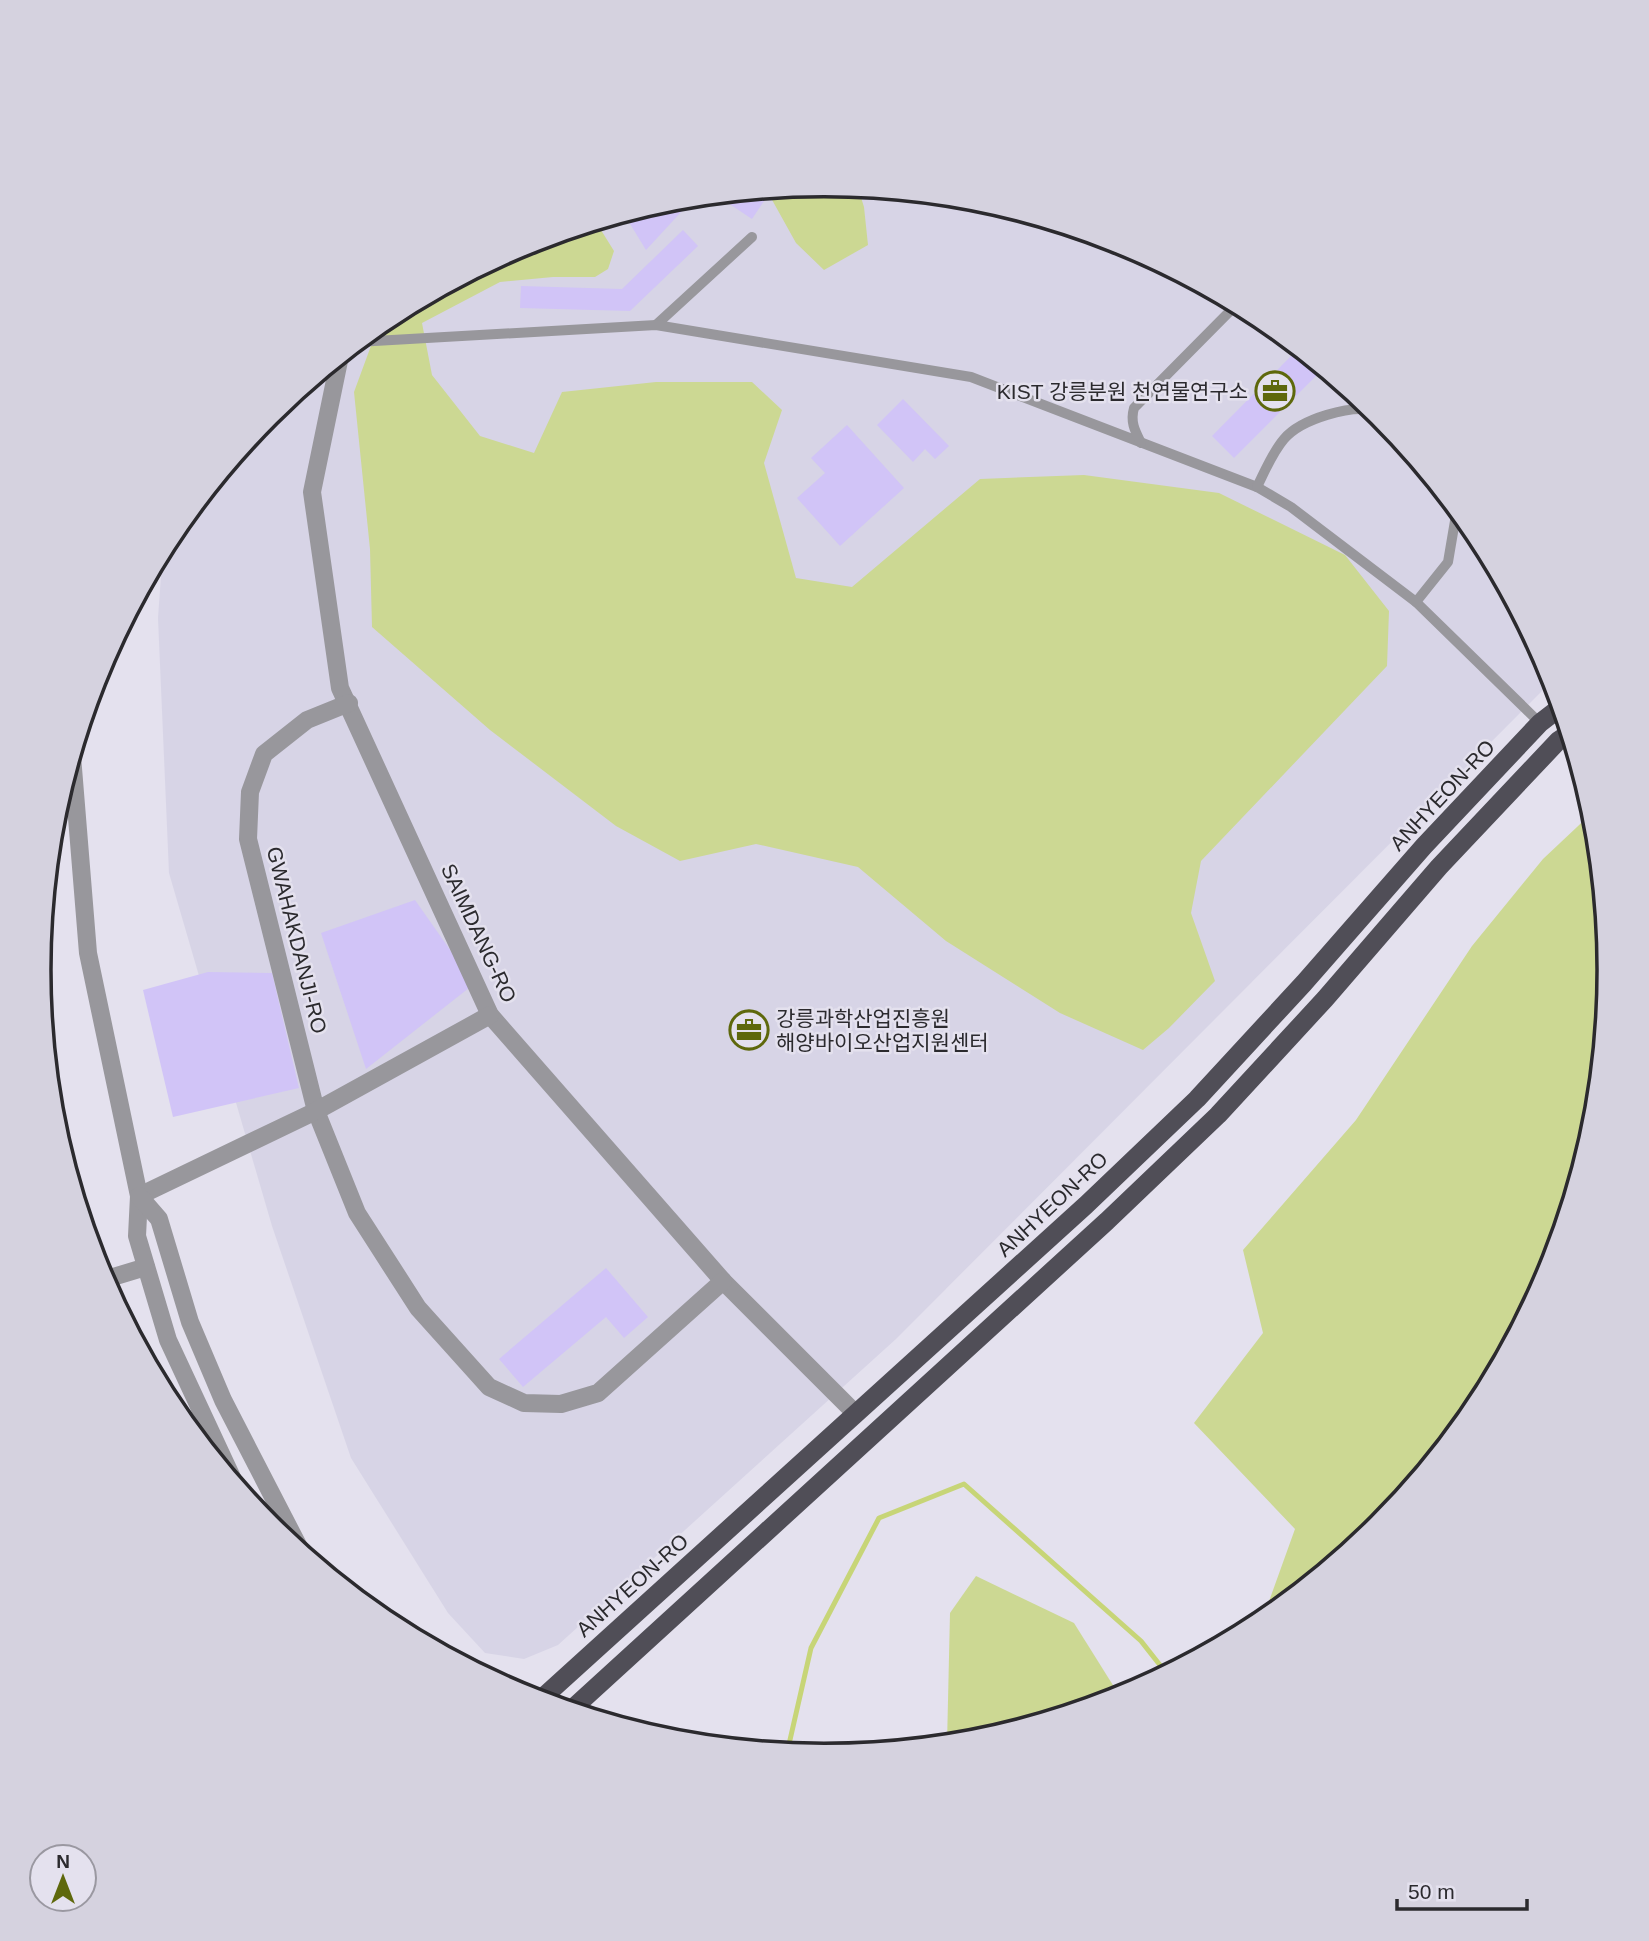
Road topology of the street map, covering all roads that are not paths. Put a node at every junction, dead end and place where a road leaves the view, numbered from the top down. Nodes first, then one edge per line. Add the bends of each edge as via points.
1 (751, 237) dead end
2 (1229, 312) edge
3 (656, 325) junction
4 (375, 341) edge
5 (337, 370) edge
6 (1358, 410) edge
7 (1141, 443) junction
8 (1257, 487) junction
9 (1456, 524) edge
10 (1416, 602) junction
11 (349, 703) junction
12 (1553, 713) edge
13 (1540, 723) junction
14 (1561, 735) edge
15 (1562, 739) edge
16 (74, 783) edge
17 (490, 1015) junction
18 (316, 1111) junction
19 (139, 1196) junction
20 (146, 1267) junction
21 (114, 1277) edge
22 (723, 1281) junction
23 (855, 1413) junction
24 (874, 1433) junction
25 (221, 1455) edge
26 (290, 1530) edge
27 (548, 1693) edge
28 (578, 1704) edge

1 - 3 lane
2 - 7 lane via 1133,408 1133,427
3 - 4 lane
3 - 7 lane via 971,377
5 - 11 street, SAIMDANG-RO via 312,492 340,688
6 - 8 lane via 1328,415 1286,437
7 - 8 lane
8 - 10 lane via 1291,507
9 - 10 lane via 1448,562
10 - 13 lane
11 - 17 street, SAIMDANG-RO
11 - 18 street, GWAHAKDANJI-RO via 307,720 264,754 250,792 248,839
12 - 13 highway, ANHYEON-RO
13 - 14 street
13 - 23 highway, ANHYEON-RO via 1197,1099
15 - 24 highway via 1439,867 1218,1115
16 - 19 street via 88,953
17 - 18 street
17 - 22 street, SAIMDANG-RO
18 - 19 street
18 - 22 street, GWAHAKDANJI-RO via 357,1213 418,1308 489,1387 524,1403 561,1404 598,1393
19 - 20 street via 137,1236
19 - 26 street via 159,1219 190,1322 223,1400
20 - 21 street
20 - 25 street via 168,1340
22 - 23 street, SAIMDANG-RO
23 - 24 highway
23 - 27 highway, ANHYEON-RO
24 - 28 highway

